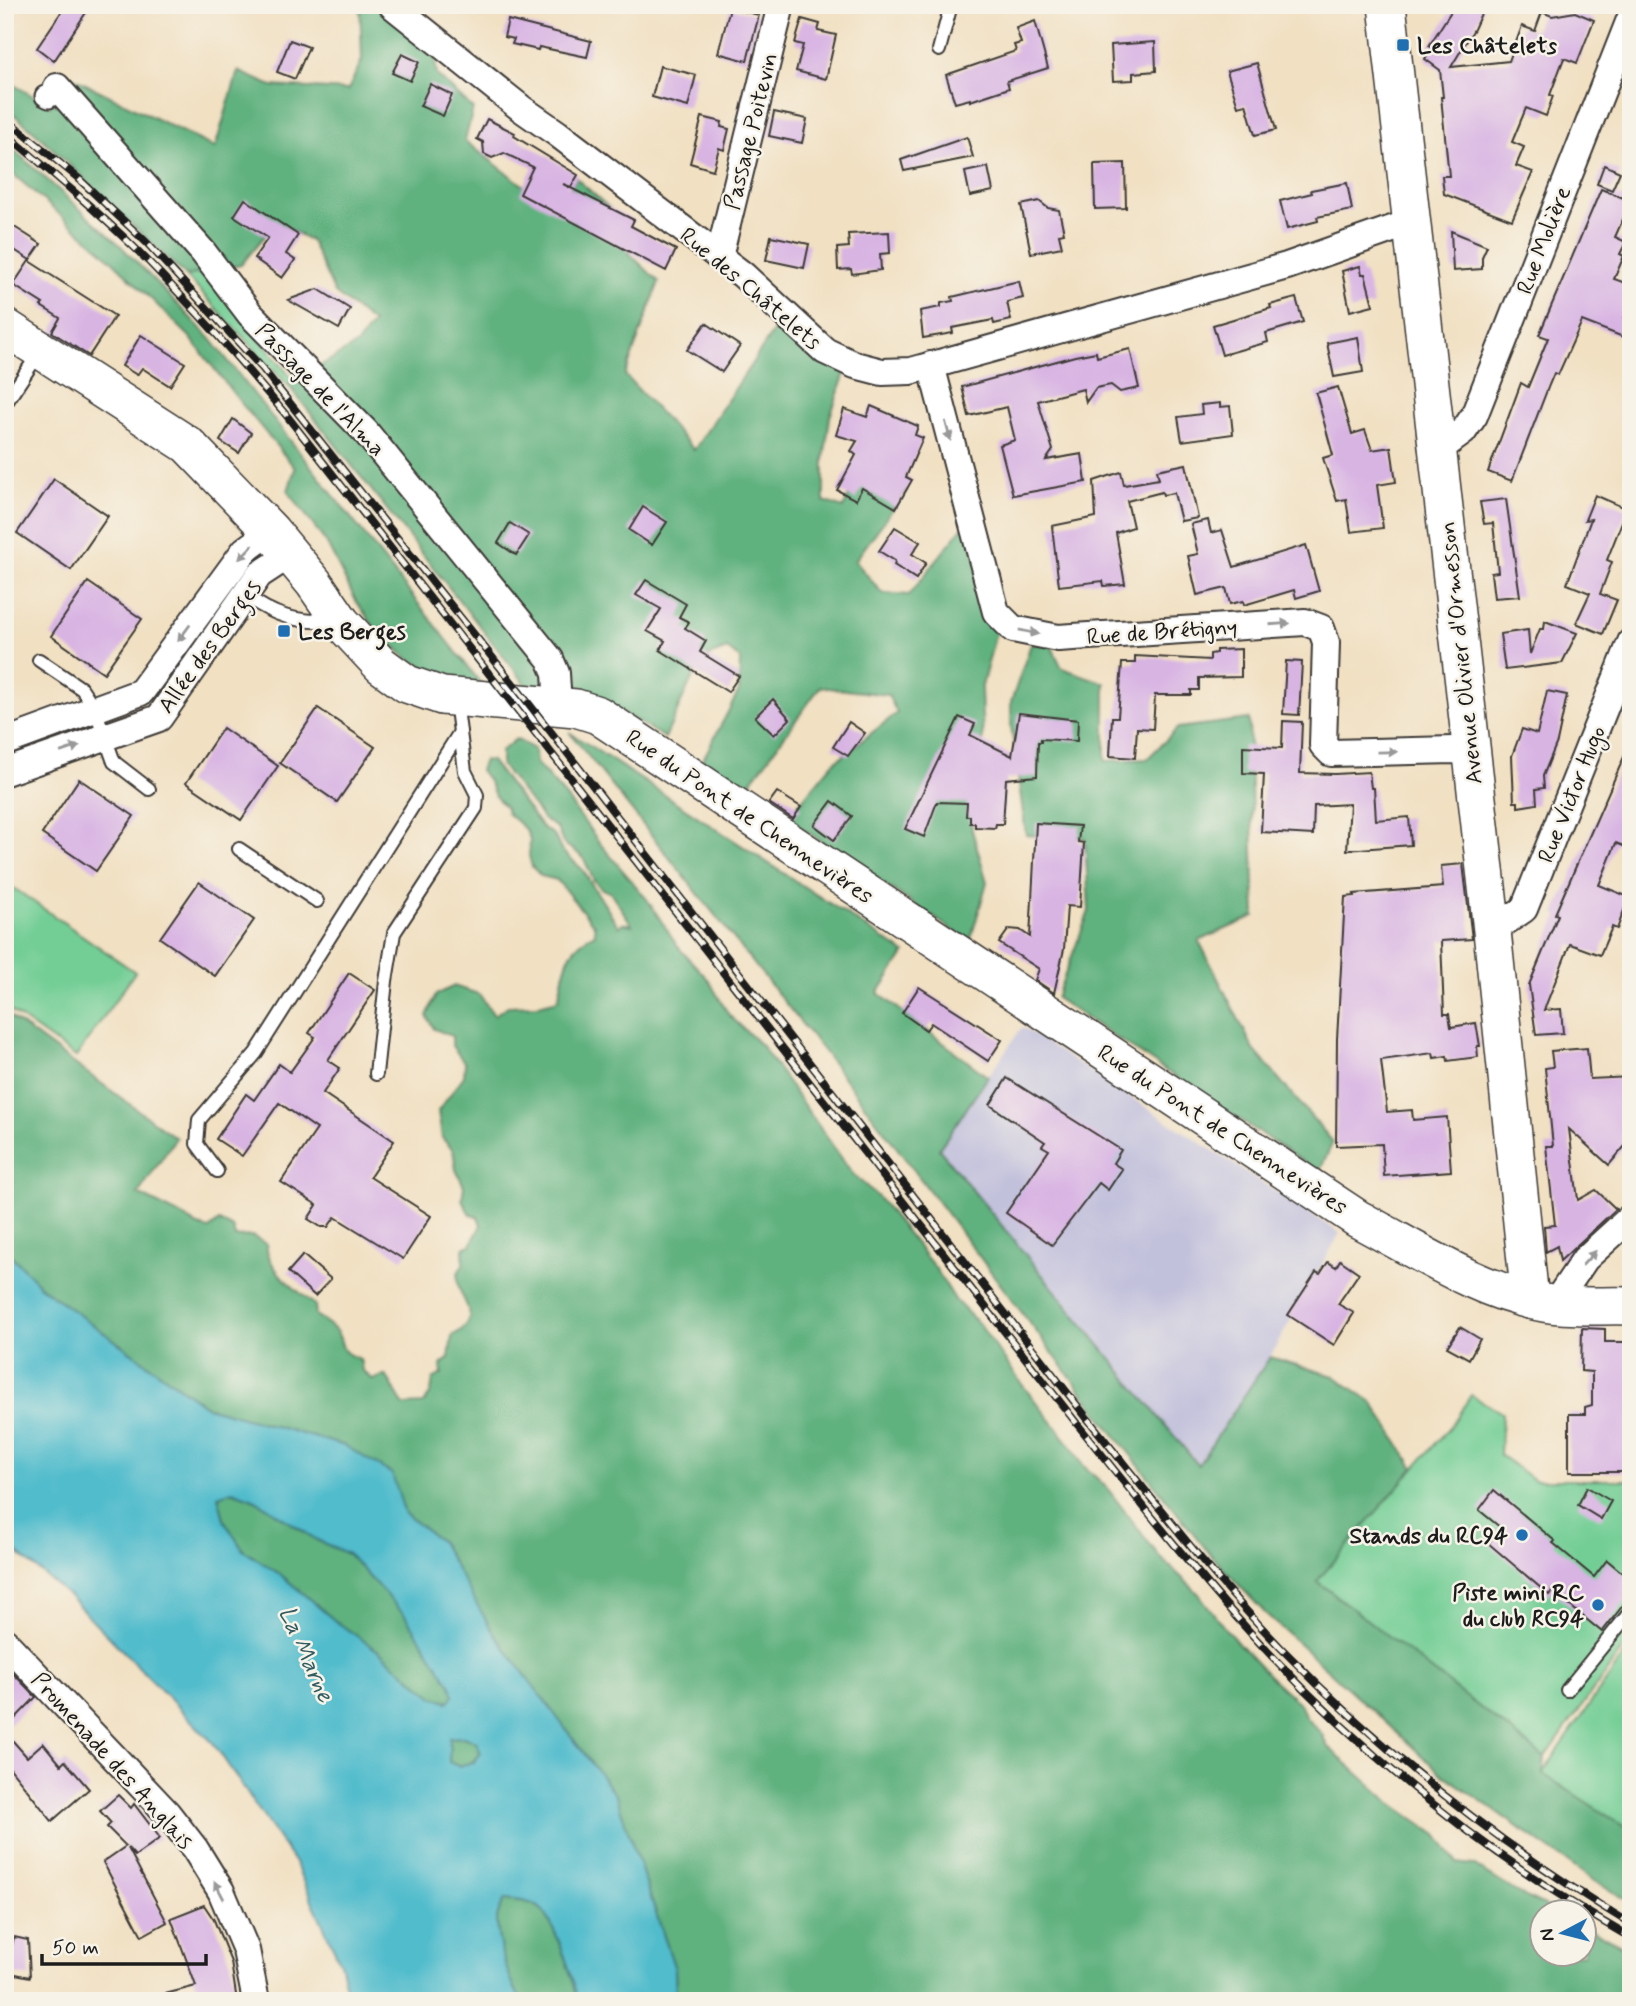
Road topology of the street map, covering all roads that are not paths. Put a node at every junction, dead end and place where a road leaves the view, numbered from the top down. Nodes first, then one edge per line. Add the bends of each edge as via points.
1 (392, 5) edge
2 (781, 5) edge
3 (951, 5) edge
4 (1387, 5) edge
5 (1631, 17) edge
6 (939, 50) dead end
7 (52, 93) dead end
8 (1412, 222) junction
9 (719, 257) junction
10 (5, 327) edge
11 (41, 350) junction
12 (931, 365) junction
13 (5, 404) edge
14 (1437, 451) junction
15 (281, 543) junction
16 (234, 586) junction
17 (341, 622) junction
18 (1631, 642) edge
19 (39, 660) dead end
20 (558, 706) junction
21 (95, 709) junction
22 (458, 715) junction
23 (105, 737) junction
24 (5, 742) edge
25 (1471, 752) junction
26 (5, 772) edge
27 (149, 789) dead end
28 (239, 849) dead end
29 (317, 901) dead end
30 (1492, 931) junction
31 (376, 1074) dead end
32 (217, 1171) dead end
33 (1631, 1217) edge
34 (1542, 1302) junction
35 (1631, 1306) edge
36 (1631, 1611) edge
37 (5, 1643) edge
38 (1567, 1690) dead end
39 (256, 2001) edge

1 - 9 street, Rue des Châtelets via 522,110
2 - 9 street, Passage Poitevin
3 - 6 lane
4 - 8 main road, Avenue Olivier d'Ormesson
5 - 14 street, Rue Molière via 1474,416 1463,432
7 - 20 street, Passage de l'Alma via 203,252 250,314 365,431 550,659 556,673
8 - 12 street, Rue des Châtelets via 1287,266
8 - 14 main road, Avenue Olivier d'Ormesson
9 - 12 street, Rue des Châtelets via 825,351 882,372
10 - 11 main road, Rue du Pont de Chennevières
11 - 13 lane
11 - 15 main road, Rue du Pont de Chennevières via 188,445
12 -> 25 street, Rue de Brétigny via 996,612 1013,629 1058,638 1305,622 1321,628 1326,642 1323,745 1331,753
14 - 25 main road, Avenue Olivier d'Ormesson
15 - 16 street, Allée des Berges via 245,550
15 - 17 main road, Rue du Pont de Chennevières
16 - 17 lane via 274,614 305,622
16 -> 21 street, Allée des Berges via 141,692
16 - 23 street, Allée des Berges via 159,719
17 - 22 main road, Rue du Pont de Chennevières via 382,665
18 - 30 street, Rue Victor Hugo via 1524,909
19 - 21 lane via 82,690
20 - 22 main road, Rue du Pont de Chennevières
20 - 34 main road, Rue du Pont de Chennevières via 598,715 1358,1219 1479,1282
21 - 23 lane
21 - 24 street, Allée des Berges
22 - 31 lane via 465,771 477,795 477,808 394,933
22 - 32 lane via 256,1053 198,1120 197,1144
26 -> 23 street, Allée des Berges
23 - 27 lane via 114,762
25 - 30 main road, Avenue Olivier d'Ormesson
28 - 29 lane
30 - 34 main road, Avenue Olivier d'Ormesson via 1525,1237
34 -> 33 street
34 - 35 main road, Rue du Pont de Chennevières
36 - 38 lane
39 -> 37 street, Promenade des Anglais via 246,1950 221,1891 195,1849 167,1813

